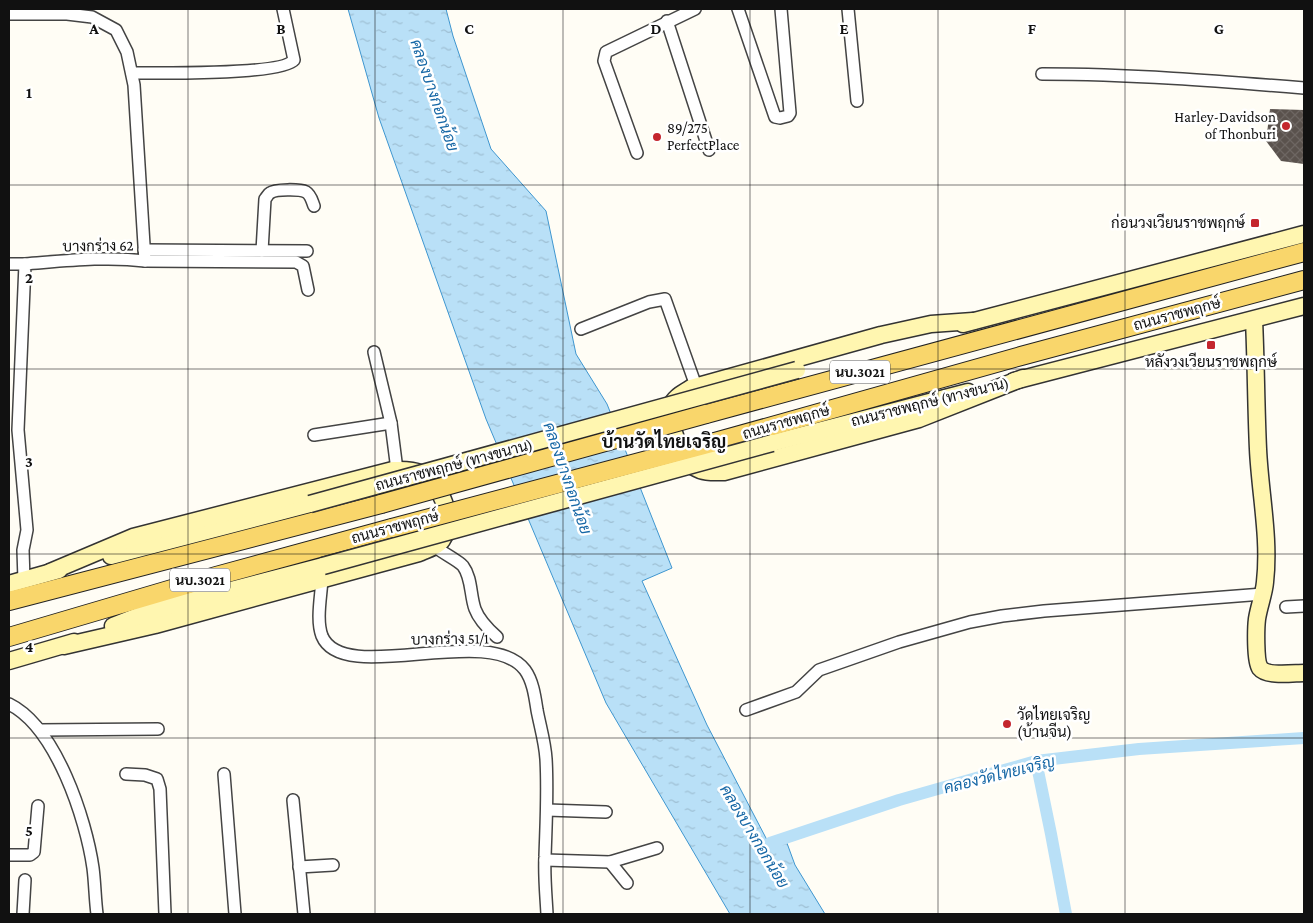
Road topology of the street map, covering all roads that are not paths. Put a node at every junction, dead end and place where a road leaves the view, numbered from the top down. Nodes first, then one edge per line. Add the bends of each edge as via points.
1 (283, 9) edge
2 (695, 9) edge
3 (738, 9) edge
4 (780, 9) edge
5 (848, 9) edge
6 (93, 13) edge
7 (9, 14) edge
8 (666, 21) junction
9 (132, 73) junction
10 (1042, 74) dead end
11 (1304, 88) edge
12 (857, 101) dead end
13 (709, 150) dead end
14 (637, 153) dead end
15 (314, 206) dead end
16 (1304, 234) edge
17 (262, 251) junction
18 (307, 251) dead end
19 (1304, 252) edge
20 (144, 256) junction
21 (9, 264) edge
22 (25, 264) junction
23 (1304, 280) edge
24 (308, 290) dead end
25 (1304, 306) edge
26 (1254, 320) junction
27 (973, 321) junction
28 (581, 329) dead end
29 (374, 352) dead end
30 (1023, 378) junction
31 (696, 386) junction
32 (391, 423) junction
33 (314, 435) dead end
34 (397, 470) junction
35 (434, 546) junction
36 (50, 572) junction
37 (322, 573) junction
38 (16, 582) edge
39 (1263, 594) junction
40 (9, 601) edge
41 (1304, 606) edge
42 (1286, 607) dead end
43 (497, 636) dead end
44 (9, 637) edge
45 (9, 661) edge
46 (1304, 673) edge
47 (9, 704) edge
48 (746, 710) dead end
49 (158, 729) dead end
50 (40, 730) junction
51 (126, 774) dead end
52 (224, 774) dead end
53 (293, 800) dead end
54 (38, 806) dead end
55 (547, 810) junction
56 (606, 812) dead end
57 (657, 848) dead end
58 (9, 855) edge
59 (545, 860) junction
60 (610, 862) junction
61 (333, 865) dead end
62 (299, 867) junction
63 (26, 880) dead end
64 (627, 883) dead end
65 (23, 914) edge
66 (97, 914) edge
67 (165, 914) edge
68 (235, 914) edge
69 (304, 914) edge
70 (547, 914) edge

1 - 9 street via 294,60 291,63 222,72
2 - 8 street
3 - 4 street via 778,118 790,113
5 - 12 street
6 - 7 street, บางกร่าง 62
6 - 9 street, บางกร่าง 62 via 116,30 127,52
8 - 13 street
8 - 14 street via 606,52 604,56
9 - 20 street, บางกร่าง 62
10 - 11 street via 1208,80
15 - 17 street via 310,196 301,191 273,191 269,194 265,199
16 - 27 main road, ถนนราชพฤกษ์ (ทางขนาน) / นบ.3021
17 - 18 street
17 - 20 street
19 - 40 main road, ถนนราชพฤกษ์ / นบ.3021, bridge via 381,504
20 - 22 street, บางกร่าง 62
20 - 24 street via 296,262 304,266
21 - 22 street, บางกร่าง 62
22 - 38 street via 18,430 27,530
23 - 44 main road, ถนนราชพฤกษ์ / นบ.3021, bridge via 216,576
25 - 26 main road, ถนนราชพฤกษ์ (ทางขนาน) / นบ.3021
26 - 30 main road, ถนนราชพฤกษ์ (ทางขนาน) / นบ.3021
26 - 39 main road via 1258,449 1265,530 1266,582
27 - 31 main road via 931,324 882,335
27 - 36 main road, ถนนราชพฤกษ์ (ทางขนาน) / นบ.3021, bridge via 310,504
28 - 31 street via 649,302 665,299
29 - 32 street
30 - 31 main road via 918,419 724,472 706,472 692,466 683,455 673,430 669,416 671,406 677,397
30 - 37 main road, ถนนราชพฤกษ์ (ทางขนาน) / นบ.3021, bridge via 772,442
32 - 33 street
32 - 34 street
34 - 35 main road via 420,473 439,491 448,518 442,540
34 - 36 main road via 133,537
35 - 37 main road via 419,554
35 - 43 street via 461,564 475,609
36 - 38 main road, ถนนราชพฤกษ์ (ทางขนาน) / นบ.3021
37 - 45 main road, ถนนราชพฤกษ์ (ทางขนาน) / นบ.3021 via 152,611 64,646
37 - 55 street, บางกร่าง 51/1 via 319,626 329,647 374,657 474,651 515,660 525,670 532,684 546,757
39 - 46 main road via 1257,620 1260,668 1276,674
39 - 48 street via 1044,611 970,622 899,642 820,670 796,692
41 - 42 street
47 - 50 street
49 - 50 street
50 - 66 street via 72,789 93,867
51 - 67 street via 145,774 157,779
52 - 68 street
53 - 62 street
54 - 58 street via 34,852 30,856
55 - 56 street
55 - 59 street, บางกร่าง 51/1
57 - 60 street
59 - 60 street
59 - 70 street, บางกร่าง 51/1
60 - 64 street
61 - 62 street
62 - 69 street
63 - 65 street

